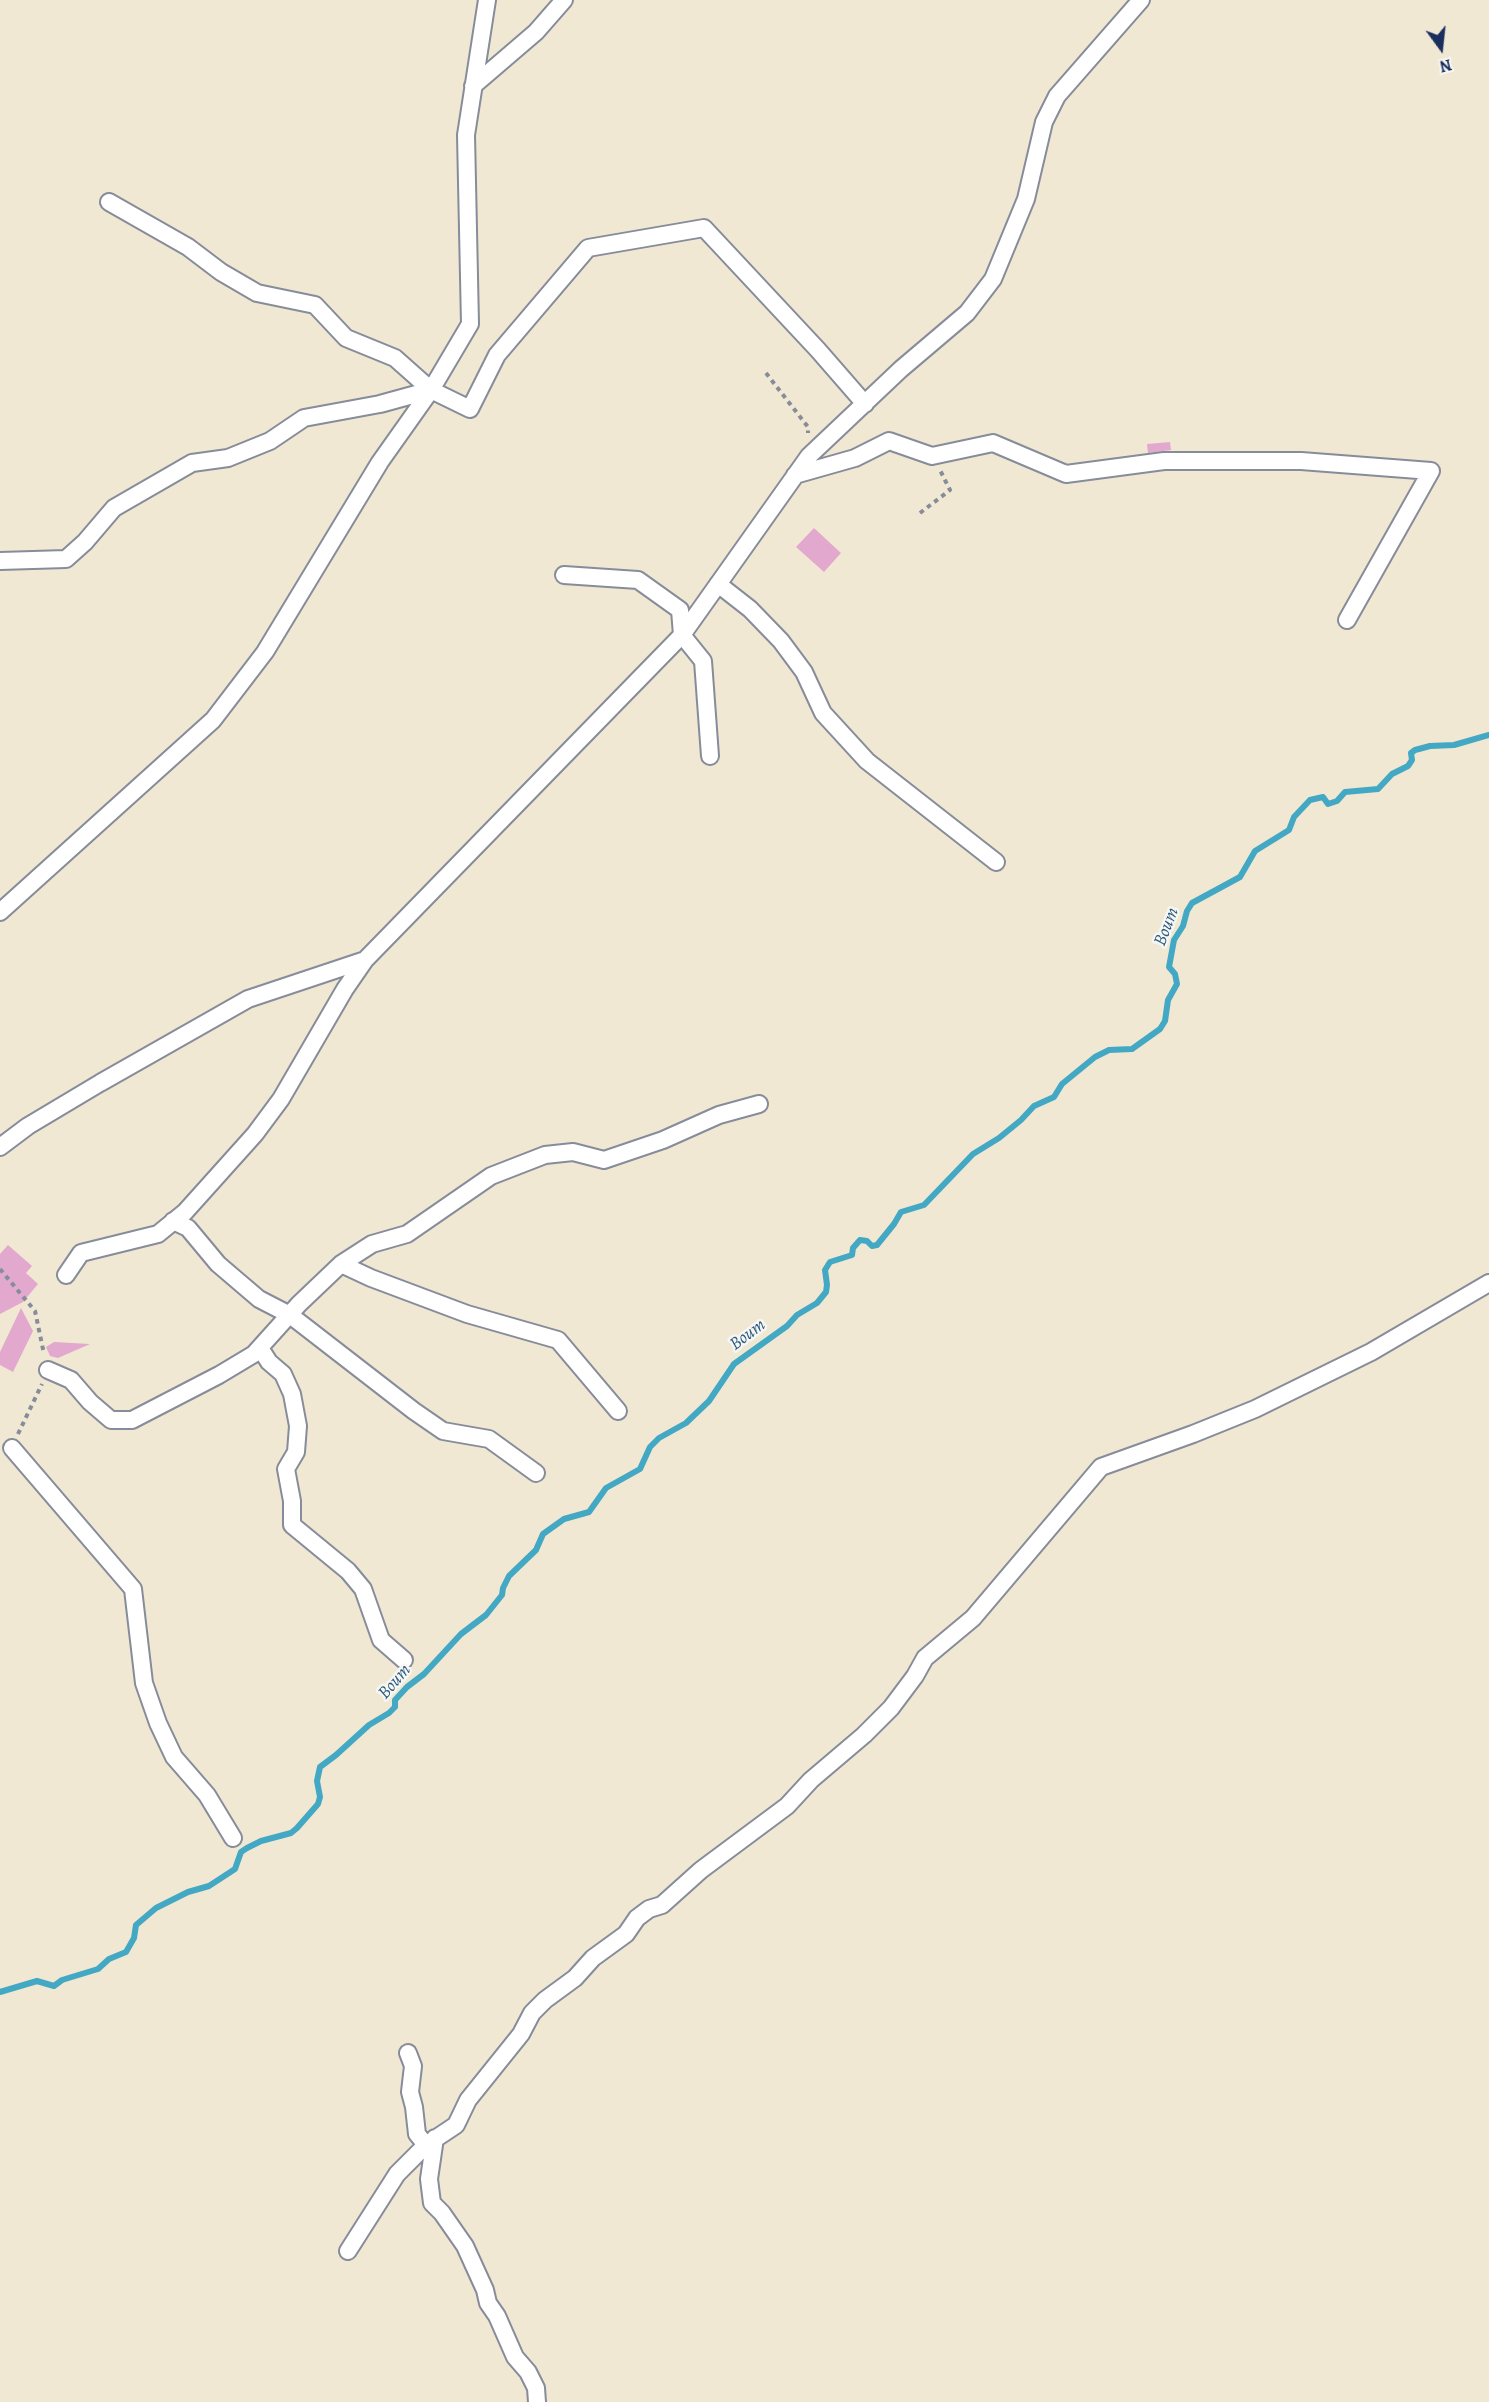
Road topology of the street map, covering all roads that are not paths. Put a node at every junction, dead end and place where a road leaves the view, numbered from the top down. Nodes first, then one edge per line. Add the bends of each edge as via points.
1 (487, 0) edge
2 (564, 0) edge
3 (1141, 0) edge
4 (473, 86) junction
5 (109, 202) dead end
6 (431, 390) junction
7 (865, 404) junction
8 (795, 475) junction
9 (0, 561) edge
10 (564, 575) dead end
11 (718, 584) junction
12 (1347, 620) dead end
13 (682, 635) junction
14 (710, 756) dead end
15 (996, 862) dead end
16 (0, 912) edge
17 (365, 960) junction
18 (759, 1104) dead end
19 (0, 1147) edge
20 (173, 1221) junction
21 (342, 1264) junction
22 (66, 1275) dead end
23 (1489, 1283) edge
24 (290, 1315) junction
25 (260, 1348) junction
26 (48, 1370) road end
27 (618, 1411) dead end
28 (12, 1448) road end
29 (536, 1473) dead end
30 (404, 1660) dead end
31 (233, 1839) dead end
32 (408, 2052) dead end
33 (430, 2142) junction
34 (348, 2251) dead end
35 (537, 2402) edge

1 - 4 street
2 - 4 street via 536,32
3 - 7 street via 1057,96 1044,122 1026,199 993,279 967,313
4 - 6 street via 466,135 470,324
5 - 6 street via 188,247 257,293 315,305 346,338 395,358
6 - 7 street via 470,409 497,355 588,248 704,228
6 - 9 street via 304,418 270,441 228,458 192,463 114,508 66,559
6 - 16 street via 364,487 265,651 213,720
7 - 8 street via 809,456
8 - 11 street
8 - 12 street via 855,458 889,441 932,456 993,443 1066,474 1164,461 1301,461 1431,471
10 - 13 street via 638,580 680,610
11 - 13 street
11 - 15 street via 781,641 804,672 823,713 867,761
13 - 14 street via 703,661
13 - 17 street
17 - 19 street via 248,999 37,1121
17 - 20 street via 282,1099 255,1134
18 - 21 street via 719,1115 604,1160 573,1152 545,1155 491,1176 407,1234 372,1244
20 - 22 street via 158,1234 81,1253
20 - 24 street via 188,1228 218,1264 260,1299
21 - 24 street
21 - 27 street via 466,1314 558,1340
23 - 33 street via 1371,1352 1255,1409 1101,1467 973,1618 925,1658 891,1708 787,1806 701,1870 662,1905 637,1918 626,1934 545,2000 468,2100 456,2125
24 - 25 street
24 - 29 street via 372,1381 443,1431 489,1439
25 - 26 street via 219,1375 132,1420 111,1420 71,1380
25 - 30 street via 283,1374 292,1394 298,1426 296,1452 286,1469 292,1525 348,1571 363,1589 381,1640
28 - 31 street via 133,1589 144,1683 158,1723 174,1757 207,1795
32 - 33 street via 413,2066 410,2092 417,2134
33 - 34 street via 397,2174
33 - 35 street via 432,2203 465,2246 488,2303 515,2357 536,2388

